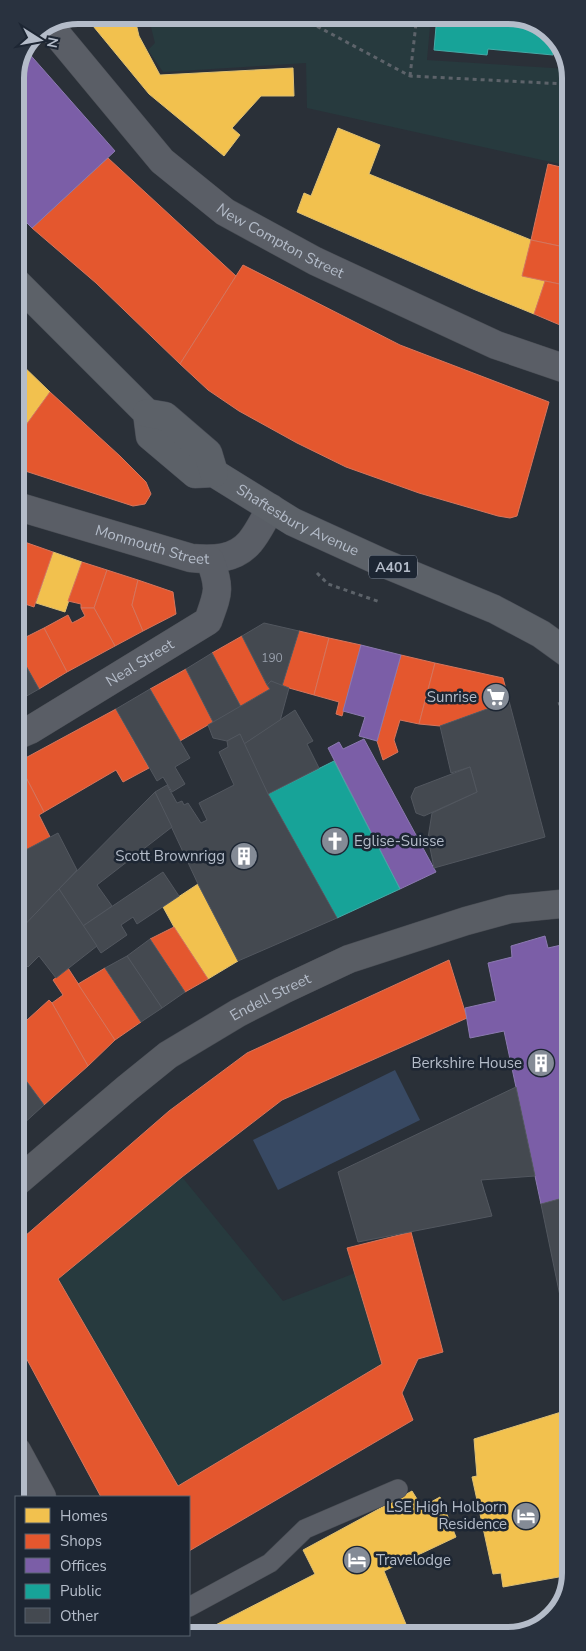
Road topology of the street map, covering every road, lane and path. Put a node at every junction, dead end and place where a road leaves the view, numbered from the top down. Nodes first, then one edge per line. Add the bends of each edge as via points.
1 (313, 24) edge
2 (417, 24) edge
3 (53, 30) edge
4 (410, 76) junction
5 (562, 84) edge
6 (24, 290) edge
7 (562, 368) edge
8 (24, 508) edge
9 (271, 508) junction
10 (210, 560) junction
11 (562, 648) edge
12 (562, 703) edge
13 (558, 704) dead end
14 (24, 733) edge
15 (562, 904) edge
16 (24, 1176) edge
17 (24, 1464) edge
18 (398, 1489) dead end
19 (41, 1496) edge
20 (190, 1606) edge

1 - 4 path
2 - 4 path
3 - 7 street, New Compton Street via 162,161 225,212 315,261 496,346
4 - 5 path
6 - 9 main road, Shaftesbury Avenue / A401 via 147,413 165,416 208,453 214,473
8 - 10 street, Monmouth Street via 191,558
9 - 10 street, Monmouth Street via 250,542 226,557
9 - 11 main road, Shaftesbury Avenue / A401 via 328,539 494,609
10 - 14 street, Neal Street via 218,593 208,621
12 - 13 path
15 - 16 main road, Endell Street via 510,909 466,921 350,959 283,990 168,1055
17 - 19 street
18 - 20 lane via 305,1529 270,1563

